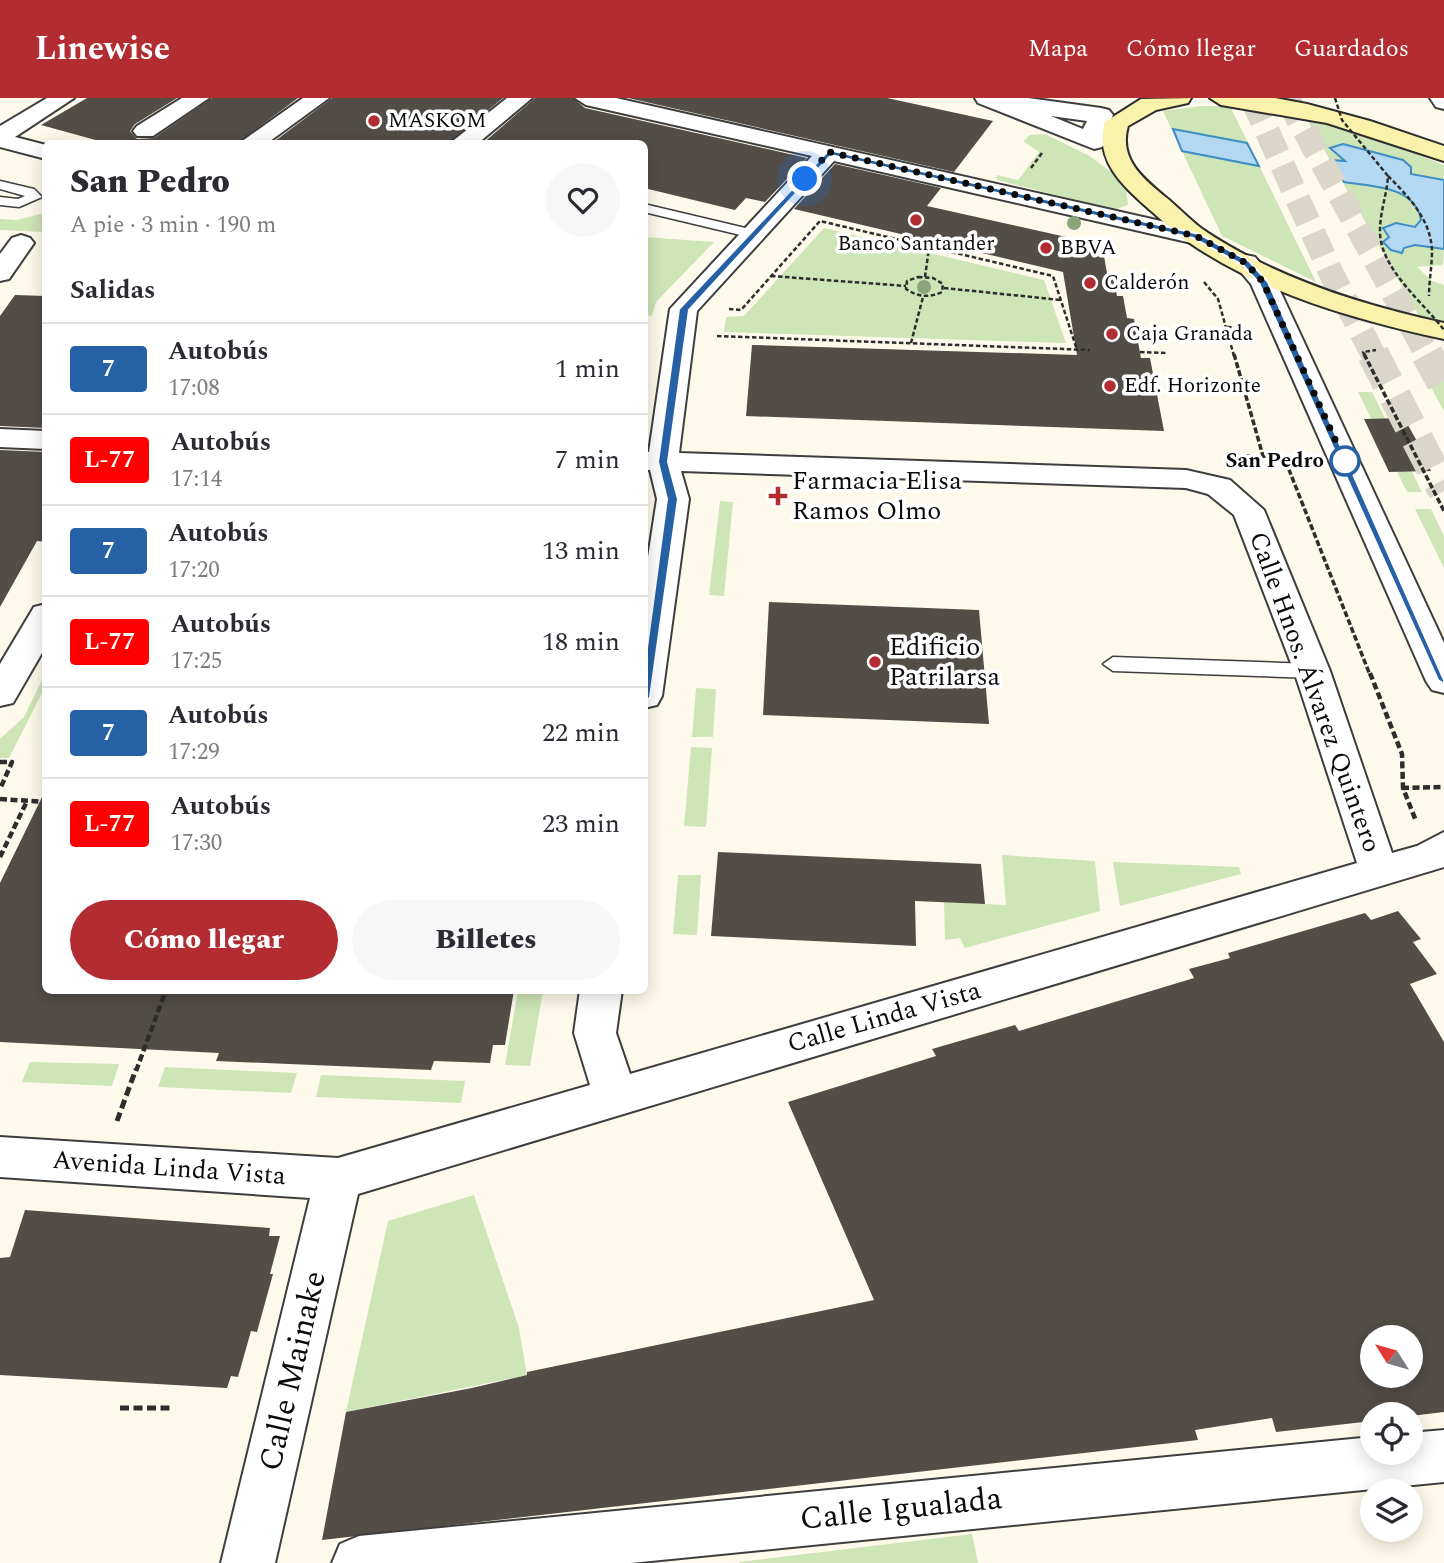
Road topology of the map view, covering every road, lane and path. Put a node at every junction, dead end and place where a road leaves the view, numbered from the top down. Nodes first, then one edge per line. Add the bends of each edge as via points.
1 (63, 98) edge
2 (198, 98) edge
3 (318, 98) edge
4 (521, 98) edge
5 (586, 98) edge
6 (966, 98) edge
7 (986, 98) edge
8 (993, 98) edge
9 (1165, 98) edge
10 (1180, 98) edge
11 (1221, 98) edge
12 (1335, 98) edge
13 (1034, 99) edge
14 (1136, 109) junction
15 (145, 131) dead end
16 (1066, 136) junction
17 (0, 138) edge
18 (256, 140) edge
19 (466, 140) edge
20 (42, 151) edge
21 (829, 152) junction
22 (1444, 154) edge
23 (1118, 163) junction
24 (1028, 172) dead end
25 (1388, 176) junction
26 (0, 185) edge
27 (1139, 188) junction
28 (0, 201) edge
29 (648, 209) edge
30 (1108, 216) junction
31 (754, 234) junction
32 (1196, 236) junction
33 (930, 241) dead end
34 (21, 243) dead end
35 (932, 247) junction
36 (1246, 263) junction
37 (0, 273) edge
38 (771, 276) junction
39 (925, 276) junction
40 (1203, 281) dead end
41 (905, 286) junction
42 (944, 288) junction
43 (923, 297) junction
44 (1061, 300) junction
45 (717, 309) dead end
46 (1440, 324) edge
47 (713, 336) dead end
48 (911, 343) junction
49 (1077, 349) junction
50 (1381, 349) dead end
51 (1090, 350) dead end
52 (1140, 352) dead end
53 (1166, 353) dead end
54 (0, 438) edge
55 (42, 440) edge
56 (1235, 456) dead end
57 (1263, 456) junction
58 (654, 462) edge
59 (1444, 512) edge
60 (652, 586) edge
61 (42, 622) edge
62 (648, 641) edge
63 (1113, 664) dead end
64 (1312, 671) junction
65 (1444, 681) edge
66 (0, 694) edge
67 (0, 762) edge
68 (0, 789) edge
69 (0, 799) edge
70 (27, 801) junction
71 (42, 803) edge
72 (1439, 854) edge
73 (0, 857) edge
74 (1379, 871) junction
75 (165, 994) edge
76 (600, 994) edge
77 (616, 1096) junction
78 (0, 1157) edge
79 (101, 1164) junction
80 (338, 1180) junction
81 (120, 1408) dead end
82 (172, 1408) dead end
83 (1444, 1455) edge
84 (247, 1563) edge
85 (359, 1563) edge

1 - 17 street
2 - 15 street
3 - 18 street
4 - 19 street
5 - 21 street
6 - 16 street
7 - 8 street via 1094,142 1101,115
9 - 10 street
9 - 14 street
11 - 22 street via 1323,113
12 - 25 path, bridge via 1342,120
13 - 14 street via 1093,110
14 - 23 street via 1117,122 1113,132
16 - 23 street
16 - 24 path via 1059,151 1044,150
17 - 20 street
21 - 30 street
21 - 31 street
23 - 27 street
25 - 46 path via 1418,210 1429,231 1433,249 1428,285
25 - 46 path, bridge via 1381,241 1410,290
26 - 28 lane via 34,197 19,203
27 - 30 street via 1142,199 1136,208
27 - 32 street
29 - 31 lane
30 - 32 street
31 - 58 street via 684,309
32 - 36 street
33 - 35 path
34 - 37 street
35 - 38 path via 821,221
35 - 39 path
35 - 44 path via 1053,276
36 - 46 street via 1357,309
36 - 65 street via 1263,282
38 - 41 path
38 - 45 path via 741,310
39 - 41 path via 912,278
39 - 42 path
40 - 57 path via 1218,299
41 - 43 path
42 - 43 path via 937,295
42 - 44 path
43 - 48 path
44 - 49 path
47 - 48 path
48 - 49 path
49 - 51 path
50 - 59 path via 1363,352
52 - 53 path
54 - 55 street
56 - 57 path
57 - 72 path via 1284,457 1402,754 1403,788
58 - 60 street via 673,499
58 - 64 street, Calle Hnos. Álvarez Quintero via 1186,479 1219,487 1248,510
60 - 62 street
61 - 66 street
63 - 64 lane
64 - 74 street, Calle Hnos. Álvarez Quintero
67 - 68 path via 12,762
69 - 70 path
70 - 71 path
70 - 73 path
72 - 74 street, Calle Linda Vista
74 - 77 street, Calle Linda Vista
75 - 79 path
76 - 77 street via 595,1033
77 - 80 street, Calle Linda Vista
78 - 79 street, Avenida Linda Vista
79 - 80 street, Avenida Linda Vista
80 - 84 street, Calle Mainake
81 - 82 path
83 - 85 street, Calle Igualada

